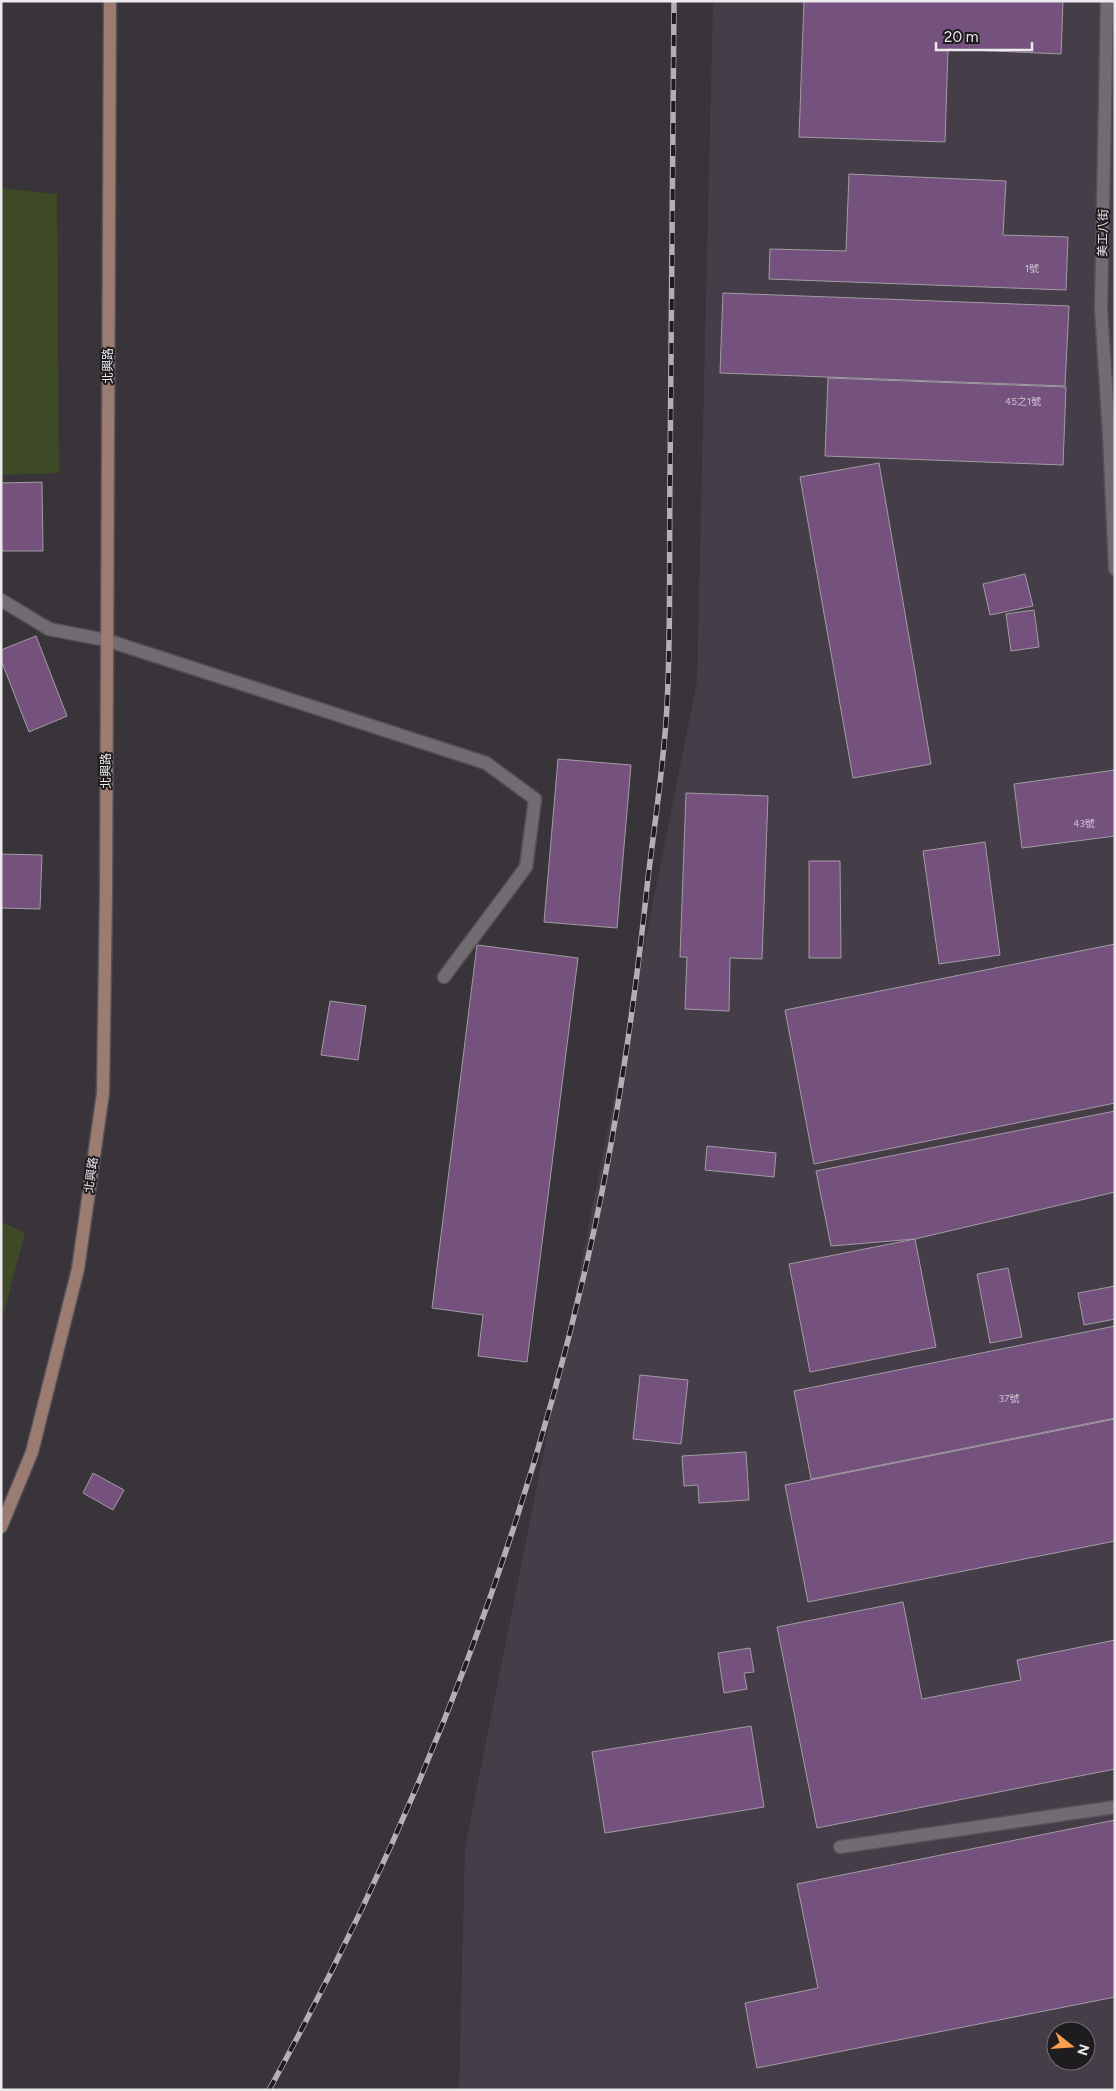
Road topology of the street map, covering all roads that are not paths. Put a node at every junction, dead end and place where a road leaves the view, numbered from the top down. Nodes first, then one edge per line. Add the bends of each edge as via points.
1 (110, 1) edge
2 (1107, 1) edge
3 (1112, 434) edge
4 (1115, 569) edge
5 (1, 600) edge
6 (106, 640) junction
7 (444, 977) dead end
8 (1, 1527) edge
9 (1115, 1807) edge
10 (840, 1847) dead end

1 - 6 street, 北興路
2 - 3 street, 美工八街 via 1101,308
3 - 4 street, 美工八街
5 - 6 street via 49,629
6 - 7 street via 486,763 535,799 526,867
6 - 8 street, 北興路 via 103,1093 78,1269 32,1452
9 - 10 street

